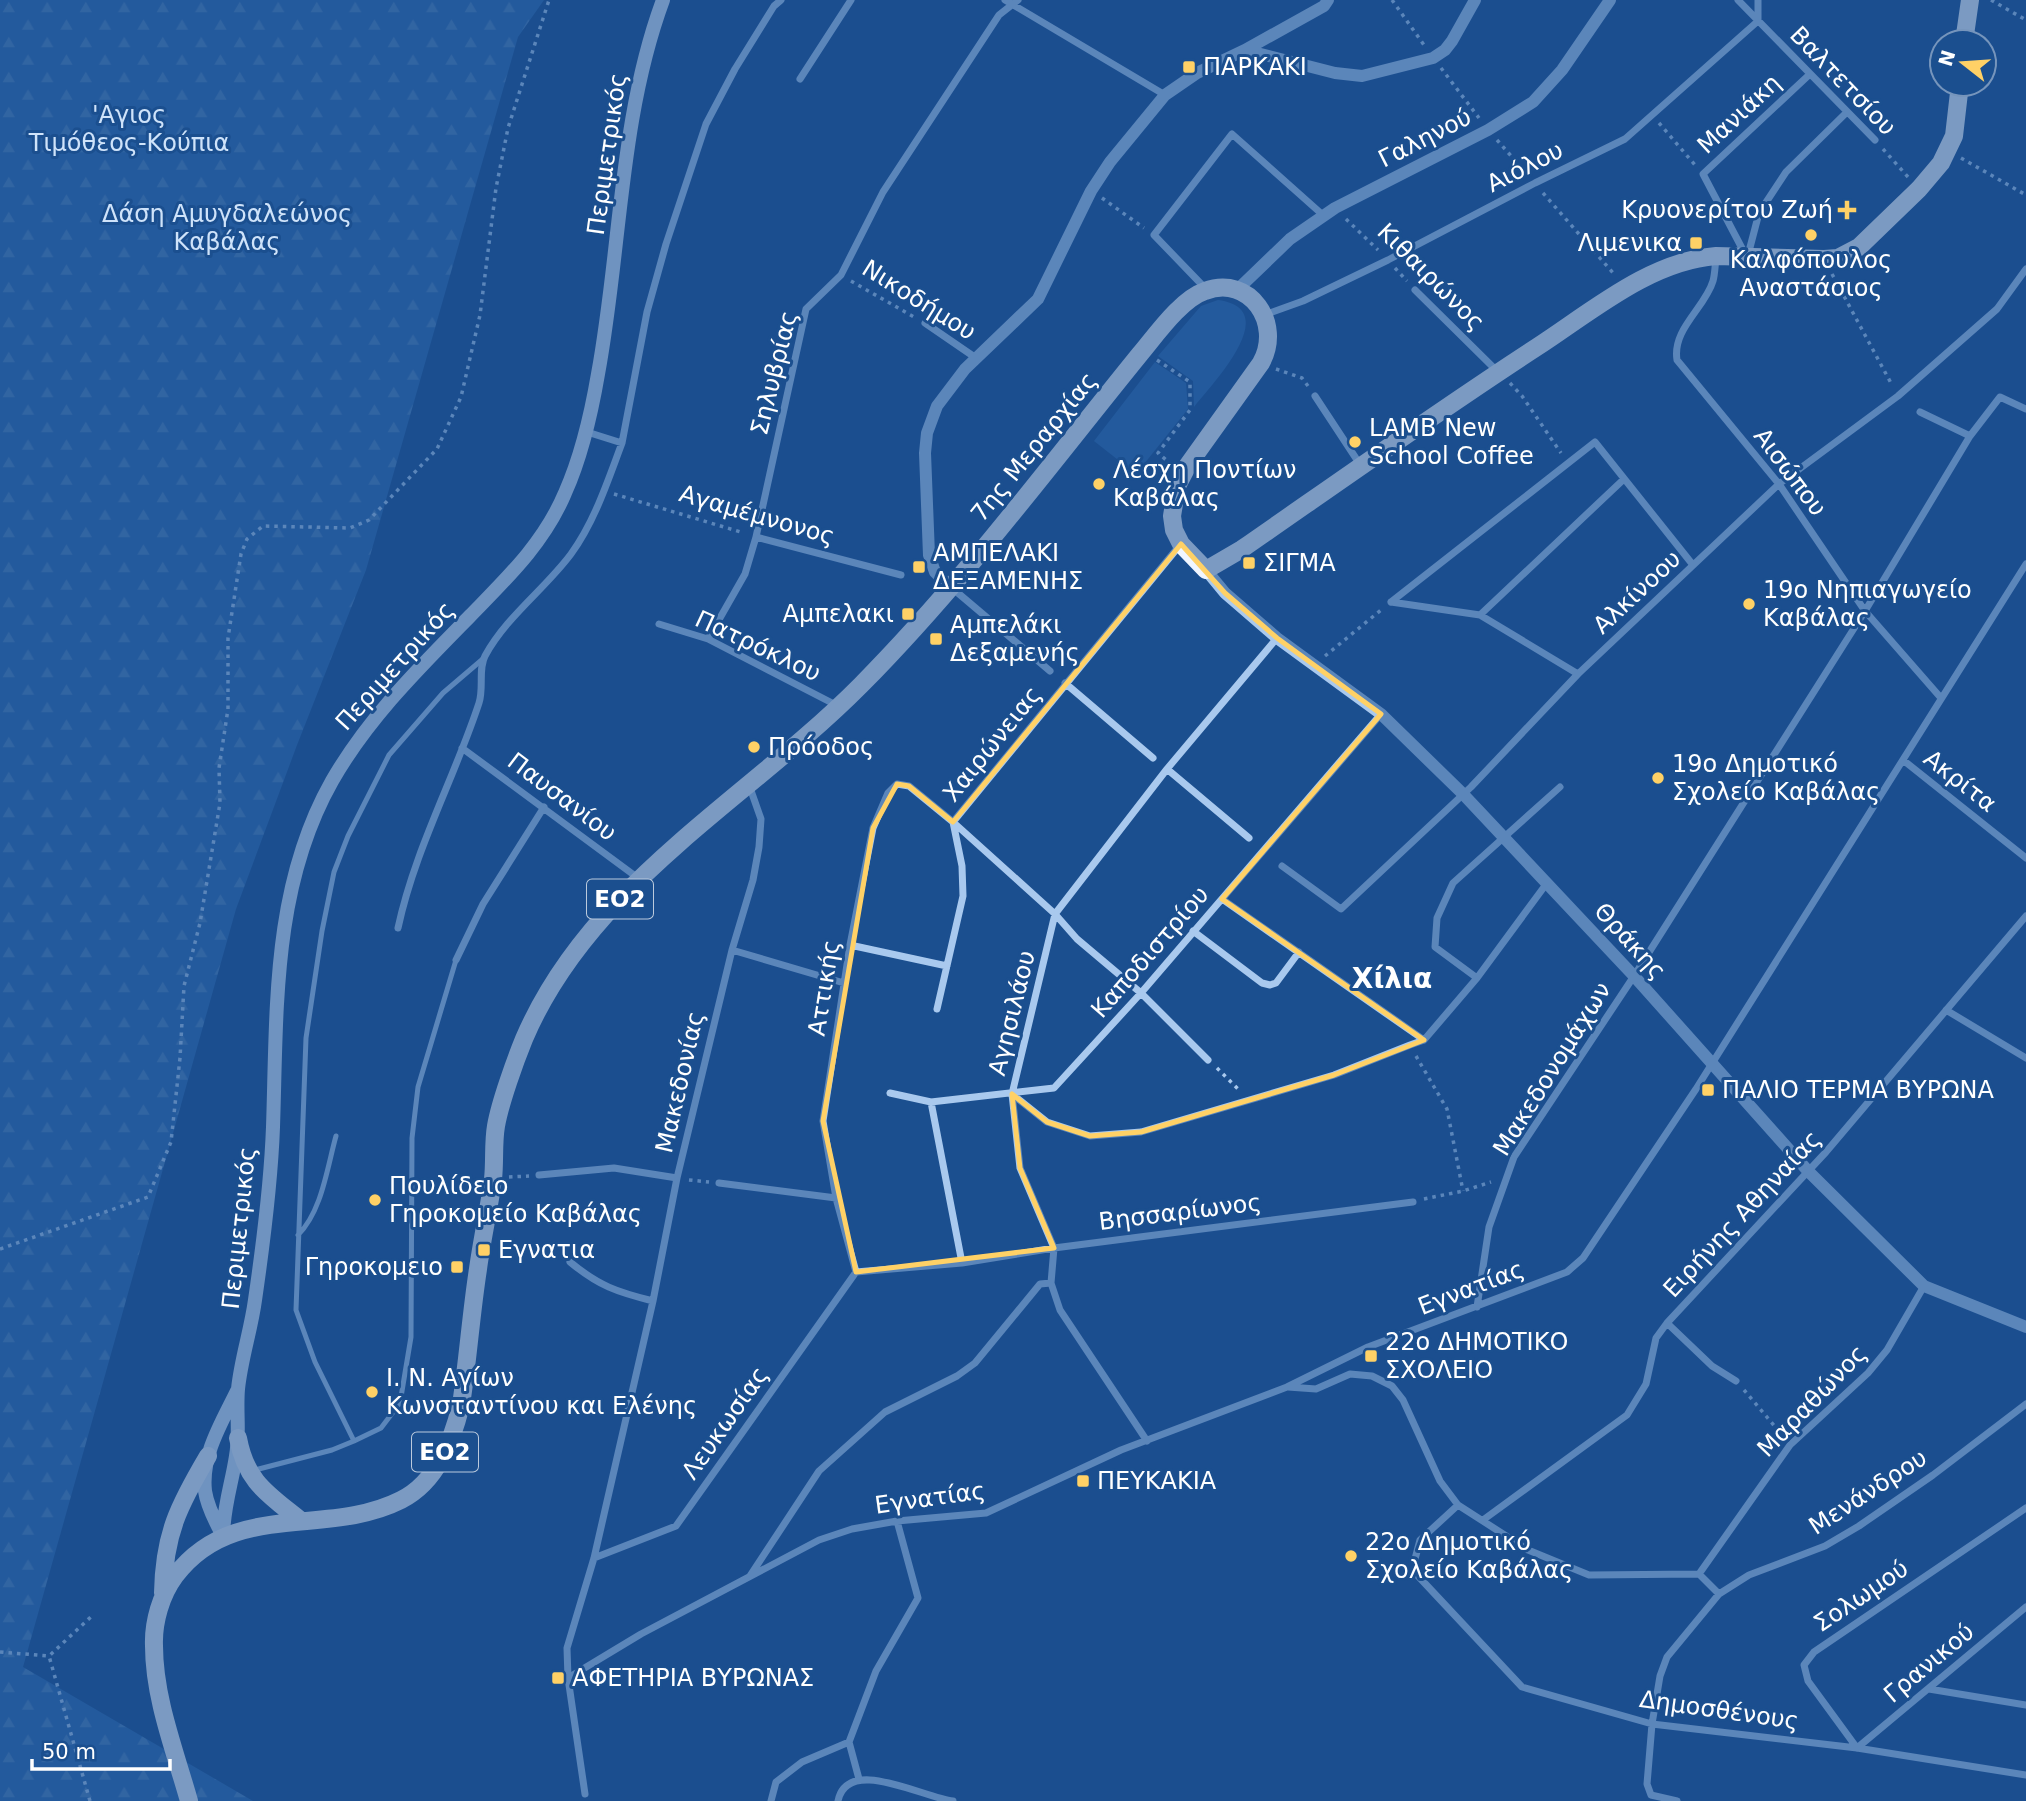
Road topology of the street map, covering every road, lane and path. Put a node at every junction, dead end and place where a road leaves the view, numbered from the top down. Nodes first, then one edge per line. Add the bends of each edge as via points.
1 (549, 0) edge
2 (663, 0) edge
3 (781, 0) edge
4 (851, 0) edge
5 (1328, 0) edge
6 (1392, 0) edge
7 (1475, 0) edge
8 (1610, 0) edge
9 (1738, 0) edge
10 (1758, 0) edge
11 (1970, 0) edge
12 (1991, 0) edge
13 (1012, 1) edge
14 (2026, 19) edge
15 (1758, 21) junction
16 (1966, 28) edge
17 (1245, 50) junction
18 (1433, 58) junction
19 (1810, 74) junction
20 (800, 79) dead end
21 (1165, 95) junction
22 (1959, 98) edge
23 (1847, 112) junction
24 (1653, 116) junction
25 (1488, 130) junction
26 (1875, 141) joint
27 (1948, 151) junction
28 (1703, 174) junction
29 (1535, 183) junction
30 (1919, 189) junction
31 (1091, 191) junction
32 (2026, 195) edge
33 (1335, 208) junction
34 (1324, 216) junction
35 (1154, 235) junction
36 (1716, 256) junction
37 (1747, 258) junction
38 (1388, 260) junction
39 (1824, 260) junction
40 (2026, 269) edge
41 (841, 275) junction
42 (1627, 289) junction
43 (1206, 290) junction
44 (1237, 290) junction
45 (1415, 290) joint
46 (1264, 315) junction
47 (925, 323) joint
48 (1143, 351) junction
49 (976, 358) junction
50 (1261, 363) junction
51 (1499, 372) junction
52 (1315, 396) joint
53 (1522, 396) dead end
54 (1898, 396) junction
55 (2026, 409) edge
56 (1920, 412) dead end
57 (587, 432) junction
58 (1970, 436) junction
59 (621, 443) junction
60 (1568, 464) junction
61 (1361, 467) junction
62 (1182, 474) junction
63 (1624, 479) junction
64 (1779, 484) junction
65 (604, 491) junction
66 (756, 537) junction
67 (1181, 544) junction
68 (2026, 564) edge
69 (1693, 565) junction
70 (1206, 570) junction
71 (901, 575) dead end
72 (951, 588) junction
73 (1391, 602) junction
74 (1865, 611) junction
75 (1480, 615) junction
76 (659, 624) dead end
77 (1277, 638) junction
78 (708, 639) junction
79 (484, 658) junction
80 (1315, 664) junction
81 (1050, 671) dead end
82 (1578, 674) junction
83 (1065, 683) junction
84 (1941, 698) junction
85 (840, 706) junction
86 (1381, 714) junction
87 (462, 748) junction
88 (1153, 758) dead end
89 (1903, 760) junction
90 (1167, 769) junction
91 (749, 784) junction
92 (1560, 787) dead end
93 (1463, 794) junction
94 (544, 807) junction
95 (953, 822) junction
96 (1504, 837) junction
97 (1249, 838) dead end
98 (2026, 858) edge
99 (1282, 866) dead end
100 (638, 878) junction
101 (1548, 882) junction
102 (1222, 899) junction
103 (1055, 914) junction
104 (2026, 916) edge
105 (398, 928) dead end
106 (1193, 931) junction
107 (850, 945) junction
108 (732, 950) junction
109 (1299, 952) junction
110 (456, 960) joint
111 (947, 966) junction
112 (1634, 976) junction
113 (1477, 978) junction
114 (844, 983) junction
115 (1141, 993) junction
116 (937, 1009) dead end
117 (1946, 1010) junction
118 (1424, 1040) junction
119 (1409, 1045) junction
120 (2026, 1058) edge
121 (1208, 1060) joint
122 (1711, 1065) junction
123 (890, 1093) dead end
124 (1012, 1094) junction
125 (1250, 1101) junction
126 (931, 1102) junction
127 (336, 1136) dead end
128 (1808, 1171) junction
129 (538, 1175) joint
130 (1507, 1177) junction
131 (493, 1178) junction
132 (677, 1178) junction
133 (719, 1183) joint
134 (1463, 1191) junction
135 (836, 1198) junction
136 (1413, 1202) joint
137 (298, 1235) junction
138 (1054, 1248) junction
139 (0, 1249) edge
140 (570, 1262) dead end
141 (962, 1263) junction
142 (856, 1272) junction
143 (1051, 1283) junction
144 (1924, 1286) junction
145 (653, 1301) junction
146 (1477, 1307) junction
147 (1667, 1323) junction
148 (2026, 1327) edge
149 (1736, 1381) joint
150 (1287, 1387) junction
151 (238, 1390) junction
152 (2026, 1404) edge
153 (239, 1438) junction
154 (354, 1441) junction
155 (1147, 1441) junction
156 (1790, 1445) junction
157 (208, 1456) junction
158 (248, 1472) junction
159 (1458, 1505) junction
160 (2026, 1508) edge
161 (300, 1520) junction
162 (1483, 1520) junction
163 (897, 1521) junction
164 (223, 1537) junction
165 (594, 1558) junction
166 (1699, 1574) junction
167 (747, 1579) junction
168 (1719, 1594) junction
169 (163, 1598) junction
170 (2026, 1607) edge
171 (94, 1614) dead end
172 (0, 1652) edge
173 (49, 1656) junction
174 (568, 1678) junction
175 (1929, 1689) junction
176 (2026, 1705) edge
177 (1652, 1724) junction
178 (849, 1742) junction
179 (1857, 1748) junction
180 (2026, 1775) edge
181 (859, 1779) junction
182 (585, 1794) dead end
183 (90, 1801) edge
184 (189, 1801) edge
185 (771, 1801) edge
186 (838, 1801) edge
187 (953, 1801) edge
188 (1677, 1801) edge

1 - 139 path via 508,128 480,315 461,397 437,449 369,520 351,528 263,526 247,538 241,554 228,638 220,803 202,913 184,986 171,1142 148,1197
2 - 57 main road, Περιμετρικός via 648,41 631,124 608,320
3 - 59 street via 735,69 706,124 647,312
4 - 20 street
5 - 17 street
6 - 18 path
7 - 18 street via 1452,41
8 - 25 street, Γαληνού via 1562,70 1533,102
9 - 15 street, Βαλτετσίου
10 - 15 street
11 - 16 main road
12 - 14 path
13 - 21 street
13 - 41 street, Σηλυβρίας via 883,192
15 - 19 street, Βαλτετσίου
15 - 24 street, Αιόλου
17 - 18 street via 1362,76
17 - 21 street
18 - 25 path
19 - 23 street, Βαλτετσίου
19 - 28 street, Μανιάκη
21 - 31 street
22 - 27 main road
23 - 26 street, Βαλτετσίου
23 - 37 street via 1786,172 1759,213
24 - 28 path
24 - 29 street, Αιόλου via 1625,139
25 - 29 path
25 - 33 street, Γαληνού
26 - 30 path, Βαλτετσίου
27 - 30 main road
27 - 32 path
28 - 37 street, Μανιάκη
29 - 38 street, Αιόλου
29 - 42 path
30 - 39 main road via 1859,247
31 - 35 path
31 - 49 street via 1038,299
33 - 34 street, Γαληνού
33 - 38 path, Κιθαιρώνος
34 - 35 street via 1232,134
34 - 44 street, Γαληνού via 1290,239
35 - 43 street
36 - 37 main road
36 - 42 main road via 1681,262
36 - 64 street, Αισώπου via 1713,282 1678,339 1677,360
37 - 39 main road
38 - 45 path, Κιθαιρώνος
38 - 46 street, Αιόλου
39 - 54 path
40 - 54 street, Αλκίνοου via 1997,309
41 - 47 path, Νικοδήμου
41 - 66 street, Σηλυβρίας via 806,309
42 - 51 main road
43 - 44 main road
43 - 48 main road, 7ης Μεραρχίας / ΕΟ2 via 1184,304
44 - 46 main road
45 - 51 street, Κιθαιρώνος
46 - 50 main road via 1270,338
47 - 49 street, Νικοδήμου
48 - 62 path via 1190,382 1190,410 1158,453
48 - 72 main road, 7ης Μεραρχίας / ΕΟ2
49 - 72 street via 943,395 925,453 929,555 935,572
50 - 52 path via 1302,378
50 - 62 main road
51 - 61 main road
52 - 61 street
53 - 60 path
54 - 64 street, Αλκίνοου
55 - 58 street, Μακεδονομάχων via 2000,397
56 - 58 street
57 - 59 street
57 - 151 main road, Περιμετρικός via 566,493 546,530 522,563 395,693 356,742 310,824 286,904 276,1001 272,1133 255,1303
58 - 74 street, Μακεδονομάχων
59 - 65 street
60 - 63 street via 1595,442
60 - 73 street
61 - 70 main road
62 - 67 main road via 1172,516
63 - 69 street
63 - 75 street
64 - 69 street, Αλκίνοου
64 - 74 street, Αισώπου
65 - 66 path, Αγαμέμνονος
65 - 79 street via 571,553
66 - 71 street, Αγαμέμνονος
66 - 78 street, Σηλυβρίας via 745,574
67 - 70 main road
67 - 83 street, Χαιρώνειας
68 - 84 street, Εγνατίας
69 - 82 street, Αλκίνοου
70 - 77 street, Θράκης
72 - 81 street
72 - 85 main road, 7ης Μεραρχίας / ΕΟ2
73 - 75 street
73 - 80 path
74 - 84 street, Αισώπου
74 - 112 street, Μακεδονομάχων
75 - 82 street
76 - 78 street, Πατρόκλου
77 - 80 street, Θράκης
77 - 90 street, Αγησιλάου
78 - 85 street, Πατρόκλου
79 - 87 street via 480,700
79 - 137 lane via 443,693 389,755 334,872 306,1038
80 - 86 street, Θράκης
82 - 93 street, Αλκίνοου
83 - 88 street
83 - 95 street, Χαιρώνειας
84 - 89 street, Εγνατίας
85 - 91 main road, 7ης Μεραρχίας / ΕΟ2
86 - 93 street, Θράκης
86 - 102 street, Καποδιστρίου
87 - 94 street, Παυσανίου
87 - 105 street via 407,890
89 - 98 street, Ακρίτα
89 - 122 street, Εγνατίας
90 - 97 street
90 - 103 street, Αγησιλάου
91 - 100 main road, 7ης Μεραρχίας / ΕΟ2
91 - 108 street, Μακεδονίας via 761,819 760,847
92 - 96 street
93 - 96 street, Θράκης
93 - 99 street, Αλκίνοου via 1341,909
94 - 100 street, Παυσανίου
94 - 110 street via 483,904
95 - 103 street
95 - 107 street, Αττικής via 909,786 892,788 873,828
95 - 111 street, Χαιρώνειας via 963,896
96 - 101 street, Θράκης
96 - 113 street via 1453,883 1437,918 1435,947
100 - 131 main road, 7ης Μεραρχίας / ΕΟ2 via 566,963 543,999 523,1042 496,1126
101 - 112 street, Θράκης
101 - 113 street
102 - 106 street, Καποδιστρίου
102 - 109 street
103 - 115 street via 1077,939
103 - 124 street, Αγησιλάου
104 - 117 street, Ειρήνης Αθηναίας
106 - 109 street via 1270,985
106 - 115 street, Καποδιστρίου
107 - 111 street
107 - 114 street, Αττικής
108 - 114 street
108 - 132 street, Μακεδονίας
109 - 118 street
110 - 154 lane via 418,1087 412,1138 407,1372 400,1403 381,1428
111 - 116 street, Χαιρώνειας
112 - 122 street, Θράκης
112 - 130 street, Μακεδονομάχων via 1514,1157
113 - 118 street
114 - 135 street, Αττικής via 823,1121
115 - 121 street
115 - 124 street, Καποδιστρίου via 1054,1088
117 - 120 street
117 - 128 street, Ειρήνης Αθηναίας
118 - 119 street
119 - 125 street
119 - 134 path via 1447,1109
121 - 125 path
122 - 128 street, Θράκης
122 - 146 street, Εγνατίας via 1583,1258 1567,1272
123 - 126 street, Καποδιστρίου
124 - 125 street via 1047,1122 1090,1136 1141,1132
124 - 126 street, Καποδιστρίου
124 - 138 street, Αγησιλάου via 1020,1168
126 - 141 street
127 - 137 lane via 309,1225
128 - 144 street, Θράκης
128 - 147 street, Ειρήνης Αθηναίας
129 - 131 path
129 - 132 street via 614,1168
130 - 134 path
130 - 146 street, Μακεδονομάχων via 1489,1227
131 - 161 main road, 7ης Μεραρχίας / ΕΟ2 via 461,1405 442,1458 419,1488 402,1500 366,1512
132 - 133 path
132 - 145 street, Μακεδονίας
133 - 135 street
134 - 136 path
135 - 142 street, Αττικής
136 - 138 street, Βησσαρίωνος
137 - 154 lane via 296,1310 315,1362
138 - 141 street, Βησσαρίωνος
138 - 143 street, Αγησιλάου
140 - 145 street via 614,1291
141 - 142 street, Βησσαρίωνος
142 - 165 street, Λευκωσίας via 676,1526
143 - 155 street, Αγησιλάου via 1060,1310
143 - 167 street via 1040,1284 975,1363 885,1412 828,1463
144 - 148 street, Θράκης
144 - 156 street, Μαραθώνος via 1874,1365
145 - 165 street, Μακεδονίας
146 - 150 street, Εγνατίας via 1368,1348
147 - 149 street via 1712,1366
147 - 162 street, Ειρήνης Αθηναίας via 1656,1338 1646,1384 1627,1415
149 - 156 path
150 - 155 street, Εγνατίας
150 - 159 street via 1316,1389 1350,1374 1372,1376 1392,1386 1403,1400 1440,1481
151 - 153 main road, Περιμετρικός
151 - 157 main road, Περιμετρικός
152 - 168 street, Μενάνδρου via 1859,1526 1825,1546 1749,1575
153 - 158 main road
153 - 164 main road, Περιμετρικός
154 - 158 lane
155 - 163 street, Εγνατίας via 986,1513
156 - 166 street, Μαραθώνος
157 - 164 main road, Περιμετρικός via 205,1491
157 - 169 main road via 173,1520 166,1544
158 - 161 main road
159 - 162 street
159 - 177 street, Δημοσθένους via 1420,1540 1415,1559 1418,1576 1522,1687
160 - 179 street, Σολωμού via 1814,1652 1804,1665 1808,1682
161 - 164 main road, 7ης Μεραρχίας / ΕΟ2
162 - 166 street via 1528,1550 1589,1575
163 - 167 street, Εγνατίας via 819,1540
163 - 178 street via 918,1598 876,1671
164 - 169 main road, 7ης Μεραρχίας / ΕΟ2 via 183,1566
165 - 174 street, Μακεδονίας via 567,1648
166 - 168 street
167 - 174 street, Εγνατίας
168 - 177 street, Μενάνδρου via 1667,1657
169 - 184 main road, 7ης Μεραρχίας / ΕΟ2 via 153,1646 157,1678
170 - 175 street, Γρανικού
171 - 173 path
172 - 173 path
173 - 183 path
174 - 182 street
175 - 176 street
175 - 179 street, Γρανικού
177 - 179 street, Δημοσθένους
177 - 188 street, Μενάνδρου via 1647,1784 1651,1795
178 - 181 street
178 - 185 street via 802,1762 776,1782
179 - 180 street, Δημοσθένους
181 - 186 street via 840,1791
181 - 187 street via 888,1782

